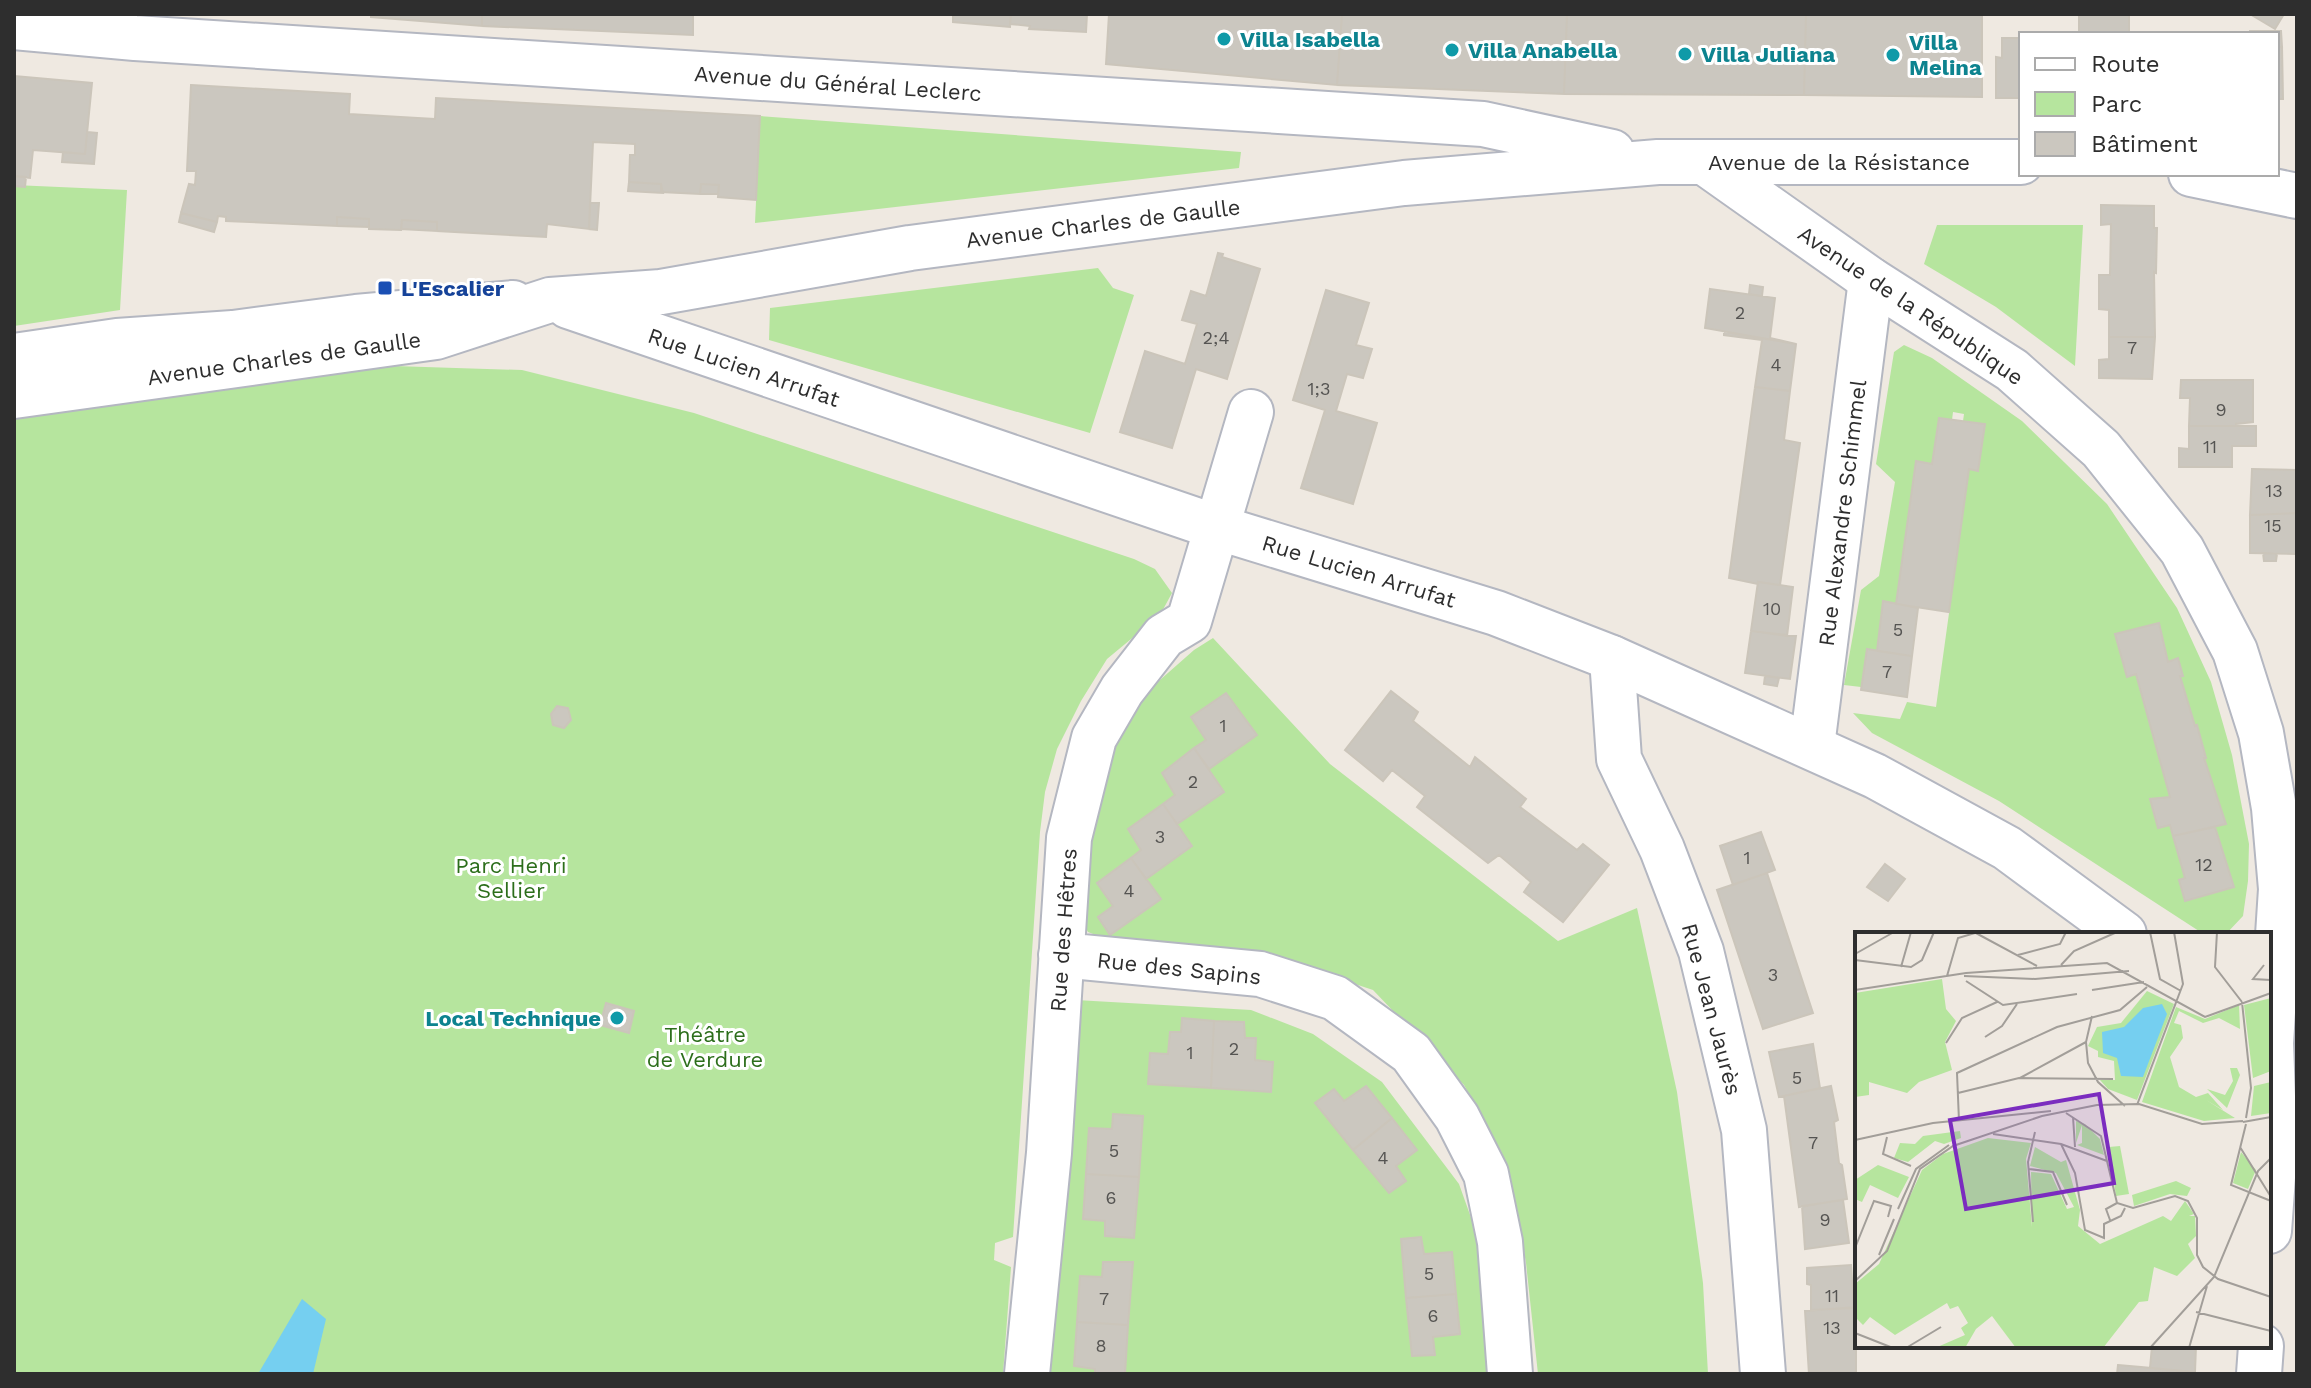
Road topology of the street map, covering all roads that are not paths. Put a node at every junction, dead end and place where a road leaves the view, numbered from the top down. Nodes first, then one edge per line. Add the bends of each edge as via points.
1 (135, 26) edge
2 (14, 27) edge
3 (1658, 162) junction
4 (1704, 162) junction
5 (2019, 162) edge
6 (2201, 176) edge
7 (2297, 196) edge
8 (1871, 280) junction
9 (550, 300) junction
10 (233, 333) junction
11 (327, 352) junction
12 (14, 356) edge
13 (14, 396) edge
14 (1251, 412) dead end
15 (1216, 527) junction
16 (1612, 658) junction
17 (1812, 746) junction
18 (2121, 932) edge
19 (1061, 955) junction
20 (2271, 1028) edge
21 (2271, 1064) edge
22 (2271, 1204) edge
23 (2261, 1348) edge
24 (1027, 1374) edge
25 (1510, 1374) edge
26 (1763, 1374) edge
27 (2259, 1374) edge

1 - 2 street, Avenue du Général Leclerc
1 - 3 street, Avenue du Général Leclerc via 1483,124
3 - 4 street, Avenue de la Résistance
3 - 9 street, Avenue Charles de Gaulle via 1404,183 910,248 661,292
4 - 5 street, Avenue de la Résistance
4 - 8 street, Avenue de la République
6 - 7 street
8 - 17 street, Rue Alexandre Schimmel
8 - 20 street, Avenue de la République via 2012,370 2101,449 2182,550 2209,600 2235,651 2261,733 2274,808 2281,889
9 - 10 street, Avenue Charles de Gaulle
9 - 11 street, Avenue Charles de Gaulle via 436,337
9 - 15 street, Rue Lucien Arrufat
10 - 11 street
10 - 12 street, Avenue Charles de Gaulle via 117,341
11 - 13 street, Avenue Charles de Gaulle
14 - 15 street, Rue des Hêtres
15 - 16 street, Rue Lucien Arrufat via 1496,613
15 - 19 street, Rue des Hêtres via 1189,621 1164,636 1122,690 1094,738 1069,838
16 - 17 street, Rue Lucien Arrufat
16 - 26 street, Rue Jean Jaurès via 1619,759 1662,849 1701,951 1744,1130
17 - 18 street, Rue Lucien Arrufat via 2007,848
19 - 24 street, Rue des Hêtres via 1049,1153
19 - 25 street, Rue des Sapins via 1260,974 1335,998 1411,1053 1457,1117 1486,1174 1500,1242
21 - 22 street, Avenue de la République
23 - 27 street

